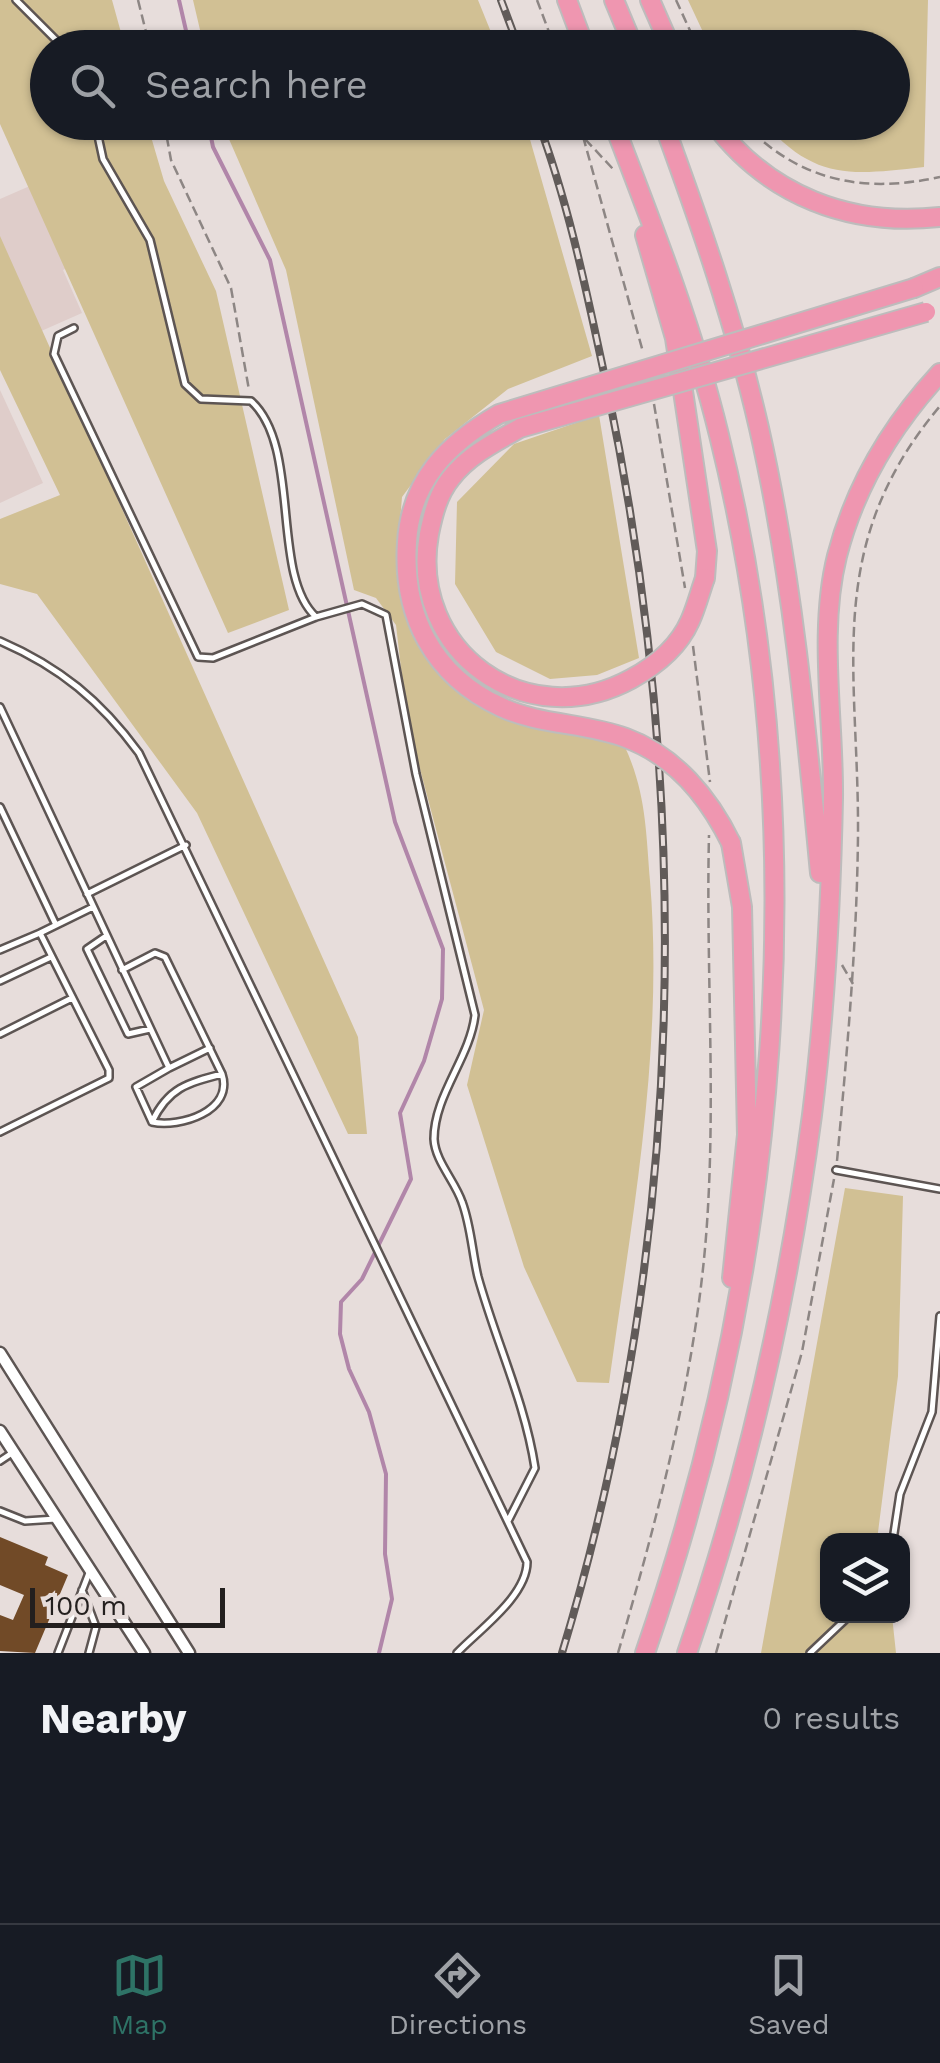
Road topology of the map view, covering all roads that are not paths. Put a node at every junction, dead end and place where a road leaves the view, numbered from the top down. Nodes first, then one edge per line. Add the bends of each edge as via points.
1 (16, 0) edge
2 (567, 0) edge
3 (614, 0) edge
4 (650, 0) edge
5 (46, 30) edge
6 (578, 30) edge
7 (626, 30) edge
8 (663, 30) edge
9 (98, 140) edge
10 (617, 140) edge
11 (619, 140) edge
12 (670, 140) edge
13 (726, 140) edge
14 (940, 218) edge
15 (940, 276) edge
16 (933, 309) edge
17 (74, 328) dead end
18 (940, 373) edge
19 (682, 381) edge
20 (682, 381) edge
21 (682, 381) edge
22 (682, 381) edge
23 (316, 616) junction
24 (0, 641) edge
25 (0, 707) edge
26 (0, 807) edge
27 (186, 845) junction
28 (88, 894) junction
29 (93, 907) junction
30 (56, 926) junction
31 (40, 933) junction
32 (106, 936) junction
33 (826, 938) junction
34 (0, 950) edge
35 (52, 957) junction
36 (122, 970) junction
37 (0, 981) edge
38 (72, 998) junction
39 (150, 1028) junction
40 (0, 1034) edge
41 (210, 1048) junction
42 (168, 1068) junction
43 (222, 1074) junction
44 (152, 1122) junction
45 (0, 1132) edge
46 (836, 1170) dead end
47 (940, 1189) edge
48 (940, 1316) edge
49 (0, 1353) edge
50 (722, 1378) junction
51 (0, 1431) edge
52 (15, 1452) junction
53 (0, 1460) edge
54 (0, 1511) edge
55 (56, 1519) junction
56 (508, 1522) junction
57 (894, 1533) edge
58 (90, 1570) junction
59 (82, 1589) junction
60 (842, 1623) edge
61 (58, 1653) edge
62 (90, 1653) edge
63 (144, 1653) edge
64 (190, 1653) edge
65 (456, 1653) edge
66 (645, 1653) edge
67 (688, 1653) edge
68 (810, 1653) edge

1 - 5 lane
2 - 6 highway
3 - 7 highway
4 - 8 highway
9 - 23 lane via 102,159 150,240 185,384 201,399 251,401 270,434 298,594
10 - 19 highway, bridge
11 - 50 highway via 692,335 720,439 764,693 773,884 770,1034 752,1230
12 - 33 highway via 713,258 763,447 802,680
13 - 14 highway via 783,188 840,214 903,222
15 - 50 highway, bridge via 499,414 467,432 415,492 405,571 426,647 452,675 502,708 628,738 683,773 714,808 730,842 742,908 747,1135
16 - 22 highway, bridge
17 - 23 lane via 58,336 54,354 195,653 213,658
18 - 33 highway via 902,414 862,487 836,558
20 - 21 highway, bridge via 708,551 690,624 658,664 580,698 531,696 467,661 448,639 427,589 424,562 433,510 451,478 481,450 520,428
23 - 56 lane via 362,604 386,616 416,774 471,982 473,1033 434,1137 462,1200 478,1275 532,1443 532,1482
24 - 27 lane via 66,675 97,700 139,753
25 - 28 lane
26 - 30 lane
27 - 28 lane
27 - 56 lane
28 - 29 lane
29 - 30 lane
29 - 32 lane
30 - 31 lane
31 - 34 lane
31 - 35 lane
32 - 36 lane
32 - 39 lane via 88,949 128,1034
33 - 67 highway via 812,1113 793,1230 751,1440
35 - 37 lane
35 - 38 lane
36 - 39 lane
36 - 41 lane via 160,952
38 - 40 lane
38 - 45 lane via 109,1078
39 - 42 lane
41 - 42 lane
41 - 43 lane
42 - 44 lane via 136,1087
43 - 44 lane via 175,1089
43 - 44 lane via 225,1088 216,1104 172,1126
46 - 47 lane
48 - 57 lane via 932,1412 900,1494
49 - 64 street
50 - 66 highway
51 - 52 street
52 - 53 lane
52 - 55 street
54 - 55 lane via 26,1521
55 - 58 street
56 - 65 lane via 527,1576
58 - 59 lane
58 - 63 street
59 - 61 lane
59 - 62 lane via 96,1627
60 - 68 lane

